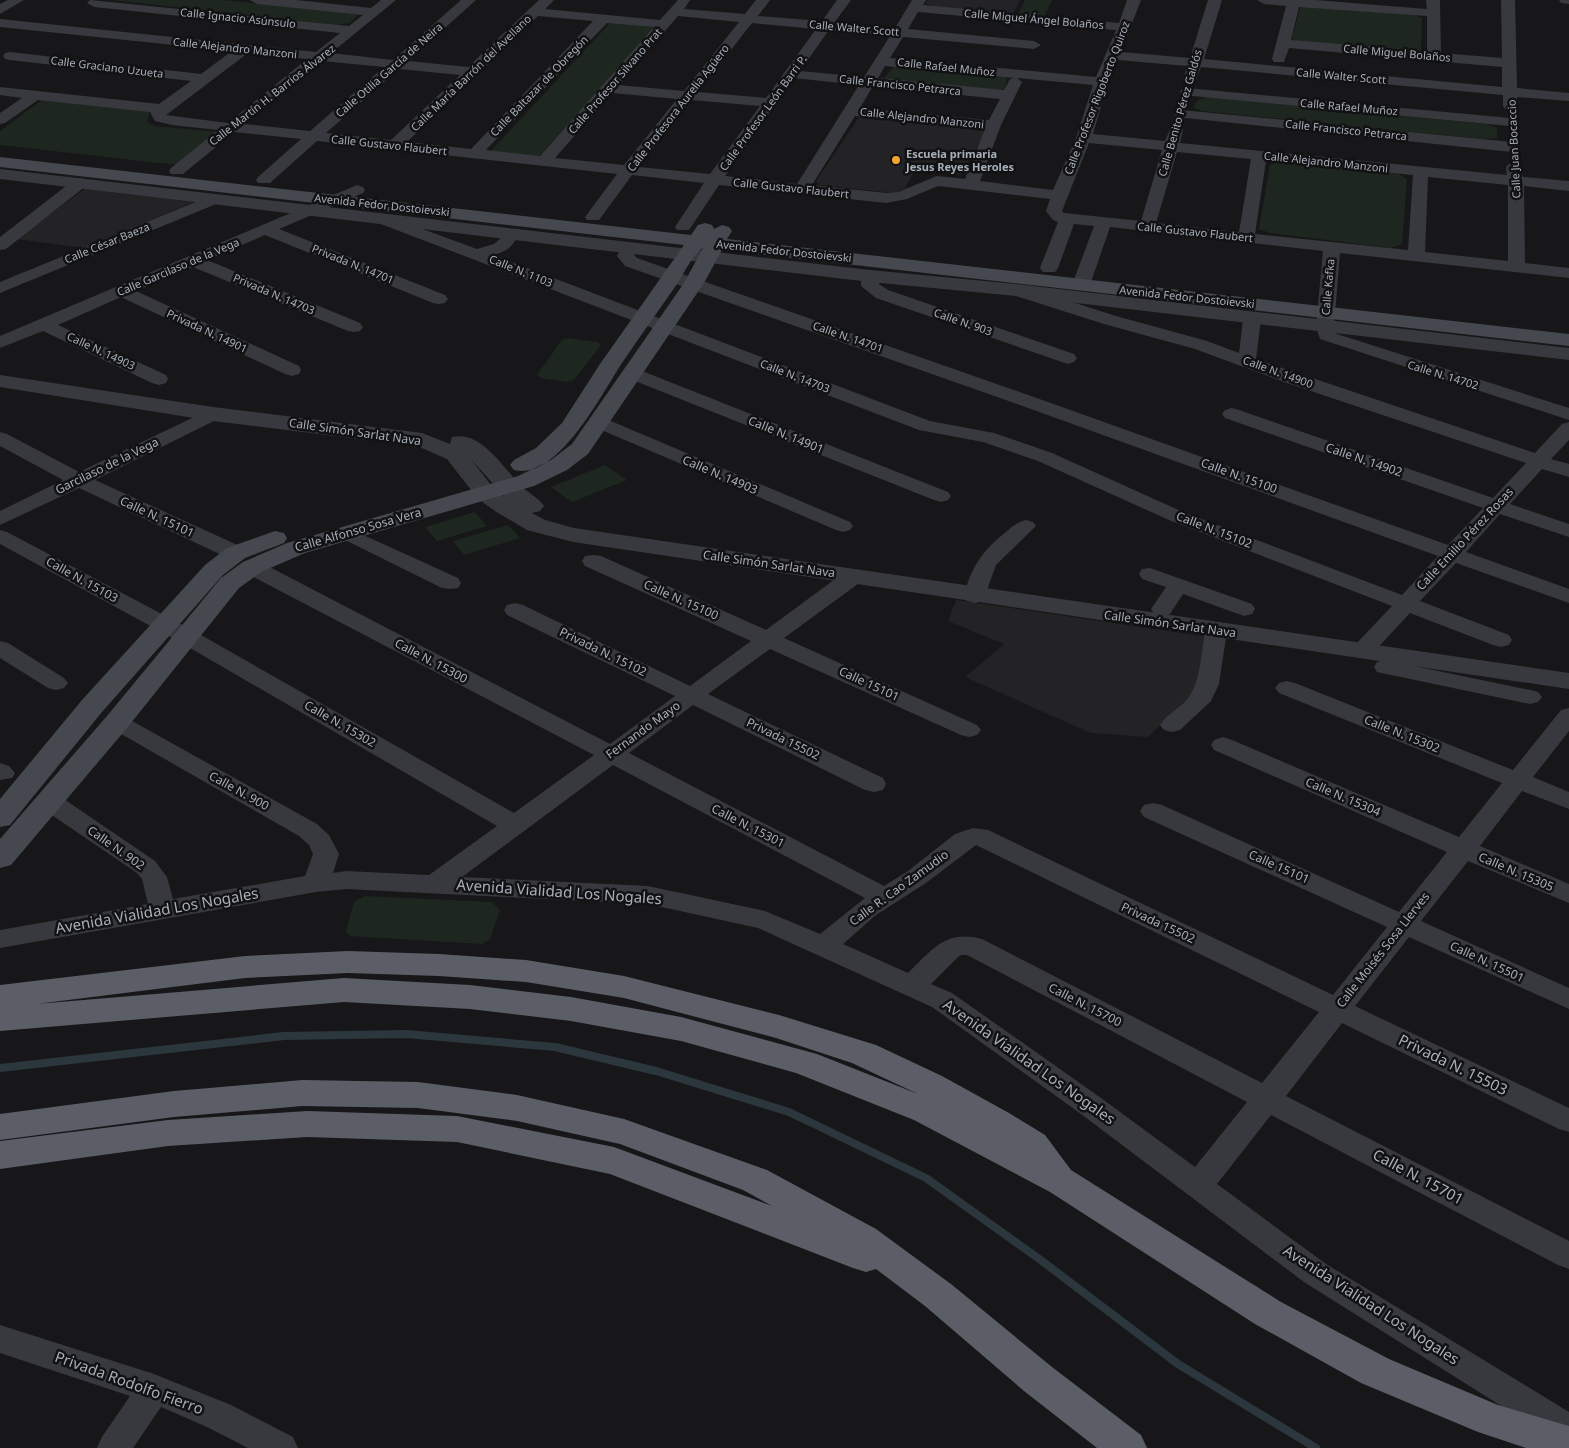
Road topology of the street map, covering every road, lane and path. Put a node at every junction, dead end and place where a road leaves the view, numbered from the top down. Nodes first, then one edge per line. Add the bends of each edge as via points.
1 (17, 0) edge
2 (257, 0) edge
3 (389, 0) edge
4 (469, 0) edge
5 (546, 0) edge
6 (685, 0) edge
7 (763, 0) edge
8 (844, 0) edge
9 (1134, 0) edge
10 (1215, 0) edge
11 (1264, 0) edge
12 (1508, 0) edge
13 (1294, 2) junction
14 (93, 4) edge
15 (917, 4) edge
16 (1433, 6) edge
17 (0, 10) edge
18 (375, 12) junction
19 (535, 12) junction
20 (675, 12) junction
21 (1049, 13) junction
22 (70, 18) dead end
23 (604, 18) junction
24 (749, 19) junction
25 (0, 23) edge
26 (664, 24) junction
27 (826, 26) junction
28 (1124, 27) junction
29 (53, 28) junction
30 (353, 30) junction
31 (898, 32) junction
32 (1284, 43) junction
33 (1034, 45) junction
34 (244, 48) junction
35 (1113, 55) junction
36 (1434, 56) junction
37 (320, 57) junction
38 (5, 59) edge
39 (881, 61) junction
40 (1510, 62) junction
41 (1194, 63) junction
42 (395, 65) junction
43 (1276, 70) junction
44 (471, 72) junction
45 (792, 74) junction
46 (1020, 74) junction
47 (203, 78) junction
48 (868, 82) junction
49 (1101, 82) junction
50 (608, 88) junction
51 (0, 90) edge
52 (1187, 92) junction
53 (1511, 92) junction
54 (37, 94) junction
55 (1008, 95) junction
56 (687, 96) junction
57 (1569, 97) edge
58 (770, 103) junction
59 (162, 108) junction
60 (850, 111) junction
61 (1181, 114) junction
62 (0, 120) edge
63 (1510, 122) junction
64 (994, 125) junction
65 (230, 127) junction
66 (312, 136) junction
67 (1084, 138) junction
68 (395, 145) junction
69 (1171, 146) junction
70 (1512, 147) junction
71 (474, 154) junction
72 (1260, 155) junction
73 (544, 161) junction
74 (2, 164) edge
75 (177, 170) junction
76 (628, 170) junction
77 (1421, 172) junction
78 (264, 180) junction
79 (714, 180) junction
80 (1516, 181) junction
81 (80, 183) junction
82 (971, 184) junction
83 (1569, 186) edge
84 (802, 189) junction
85 (357, 190) junction
86 (1059, 195) junction
87 (215, 199) junction
88 (335, 200) junction
89 (312, 210) junction
90 (594, 217) junction
91 (379, 218) junction
92 (1068, 218) junction
93 (1103, 222) junction
94 (1147, 227) junction
95 (266, 230) junction
96 (506, 232) junction
97 (1246, 237) junction
98 (703, 240) junction
99 (0, 245) edge
100 (629, 246) junction
101 (1332, 246) junction
102 (478, 254) junction
103 (1416, 256) junction
104 (194, 261) junction
105 (1517, 267) junction
106 (1049, 268) junction
107 (1569, 275) edge
108 (870, 276) junction
109 (1083, 278) junction
110 (683, 279) junction
111 (0, 288) edge
112 (1016, 290) junction
113 (122, 291) junction
114 (439, 299) dead end
115 (1174, 310) junction
116 (1327, 313) junction
117 (1252, 319) junction
118 (653, 323) junction
119 (42, 324) junction
120 (354, 327) dead end
121 (1569, 327) edge
122 (1169, 335) junction
123 (1569, 340) edge
124 (0, 343) edge
125 (1569, 354) edge
126 (1068, 358) dead end
127 (1247, 361) junction
128 (0, 370) edge
129 (292, 370) dead end
130 (632, 373) junction
131 (159, 379) dead end
132 (0, 381) edge
133 (1024, 400) joint
134 (213, 414) junction
135 (1232, 414) dead end
136 (1569, 414) edge
137 (598, 422) junction
138 (926, 426) joint
139 (1569, 428) edge
140 (0, 438) edge
141 (1538, 460) junction
142 (1569, 471) edge
143 (78, 480) junction
144 (493, 484) junction
145 (941, 496) dead end
146 (1497, 506) junction
147 (0, 519) edge
148 (843, 526) dead end
149 (1026, 526) dead end
150 (1569, 531) edge
151 (348, 534) junction
152 (0, 536) edge
153 (1453, 553) junction
154 (244, 560) junction
155 (593, 561) dead end
156 (1150, 574) dead end
157 (854, 576) junction
158 (450, 583) dead end
159 (1178, 585) junction
160 (976, 589) junction
161 (1569, 596) edge
162 (1405, 604) junction
163 (1162, 609) junction
164 (1244, 609) dead end
165 (514, 610) dead end
166 (164, 625) junction
167 (1216, 631) junction
168 (186, 636) junction
169 (768, 638) junction
170 (1501, 640) dead end
171 (1368, 645) junction
172 (0, 648) edge
173 (1385, 666) dead end
174 (1425, 667) junction
175 (1569, 668) edge
176 (1569, 681) edge
177 (56, 684) dead end
178 (1286, 688) dead end
179 (692, 695) junction
180 (1530, 697) dead end
181 (1568, 717) edge
182 (117, 722) junction
183 (1172, 725) dead end
184 (969, 730) dead end
185 (1223, 745) dead end
186 (610, 755) junction
187 (1518, 780) junction
188 (874, 784) dead end
189 (49, 801) junction
190 (1569, 801) edge
191 (1153, 811) dead end
192 (0, 818) edge
193 (515, 825) junction
194 (979, 836) joint
195 (1463, 849) junction
196 (0, 858) edge
197 (316, 883) junction
198 (433, 885) junction
199 (1569, 894) edge
200 (885, 897) junction
201 (163, 910) junction
202 (1404, 924) junction
203 (0, 938) edge
204 (823, 946) junction
205 (912, 986) junction
206 (0, 997) edge
207 (1569, 999) edge
208 (1338, 1009) junction
209 (0, 1019) edge
210 (1267, 1099) junction
211 (1569, 1121) edge
212 (0, 1128) edge
213 (0, 1155) edge
214 (1062, 1182) junction
215 (1198, 1186) junction
216 (1569, 1256) edge
217 (913, 1276) junction
218 (0, 1339) edge
219 (154, 1389) junction
220 (1569, 1430) edge
221 (1569, 1444) edge
222 (114, 1448) edge
223 (281, 1448) edge
224 (1128, 1448) edge

1 - 17 street
2 - 18 street
3 - 18 street, Calle Martín H. Barrios Álvarez
4 - 42 street, Calle Otilia García de Neira
5 - 19 street, Calle María Barrón del Avellano
6 - 20 street, Calle Profesor Silvano Prat
7 - 24 street, Calle Profesora Aurelia Agüero
8 - 27 street, Calle Profesor León Barri P.
9 - 28 street, Calle Profesor Rigoberto Quiroz
10 - 41 street, Calle Benito Pérez Galdós
11 - 13 street
12 - 40 street, Calle Juan Bocaccio
13 - 16 street
13 - 32 street
14 - 30 street, Calle Ignacio Asúnsulo
15 - 21 street, Calle Miguel Ángel Bolaños
15 - 31 street
16 - 36 street
18 - 30 street, Calle Martín H. Barrios Álvarez
19 - 23 street
19 - 44 street, Calle María Barrón del Avellano
20 - 24 street, Calle Walter Scott
20 - 26 street, Calle Profesor Silvano Prat
21 - 28 street, Calle Miguel Ángel Bolaños
21 - 33 street
22 - 29 street
23 - 26 street
23 - 71 street, Calle Baltazar de Obregón
24 - 27 street, Calle Walter Scott
24 - 56 street, Calle Profesora Aurelia Agüero
25 - 29 street, Calle Alejandro Manzoni
26 - 50 street, Calle Profesor Silvano Prat
27 - 31 street, Calle Walter Scott
27 - 45 street, Calle Profesor León Barri P.
28 - 35 street, Calle Profesor Rigoberto Quiroz
29 - 34 street, Calle Alejandro Manzoni
29 - 38 street
30 - 37 street, Calle Martín H. Barrios Álvarez
31 - 33 street, Calle Walter Scott
31 - 39 street
32 - 36 street, Calle Miguel Bolaños
32 - 43 street
33 - 46 street
34 - 37 street, Calle Alejandro Manzoni
34 - 47 street
35 - 41 street, Calle Walter Scott
35 - 49 street, Calle Profesor Rigoberto Quiroz
36 - 40 street, Calle Miguel Bolaños
37 - 42 street, Calle Alejandro Manzoni
37 - 65 street, Calle Martín H. Barrios Álvarez
38 - 47 street, Calle Graciano Uzueta
39 - 46 street, Calle Rafael Muñoz
39 - 48 street
40 - 53 street, Calle Juan Bocaccio
41 - 43 street, Calle Walter Scott
41 - 52 street, Calle Benito Pérez Galdós
42 - 44 street, Calle Alejandro Manzoni
42 - 66 street, Calle Otilia García de Neira
43 - 53 street, Calle Walter Scott
44 - 68 street, Calle María Barrón del Avellano
45 - 48 street, Calle Francisco Petrarca
45 - 58 street, Calle Profesor León Barri P.
46 - 49 street, Calle Rafael Muñoz
46 - 55 street
47 - 59 street
48 - 55 street, Calle Francisco Petrarca
48 - 60 street
49 - 67 street, Calle Profesor Rigoberto Quiroz
50 - 56 street
50 - 73 street, Calle Profesor Silvano Prat
51 - 54 street
52 - 61 street, Calle Benito Pérez Galdós
52 - 63 street, Calle Rafael Muñoz
53 - 57 street, Calle Walter Scott
53 - 63 street, Calle Juan Bocaccio
54 - 59 street
54 - 62 street
55 - 64 street
56 - 58 street
56 - 76 street, Calle Profesora Aurelia Agüero
58 - 79 street, Calle Profesor León Barri P.
59 - 65 street, Calle Gustavo Flaubert via 157,113 160,118
60 - 64 street, Calle Alejandro Manzoni
60 - 84 street
61 - 69 street, Calle Benito Pérez Galdós
61 - 70 street, Calle Francisco Petrarca
63 - 70 street, Calle Juan Bocaccio
64 - 82 street
65 - 66 street, Calle Gustavo Flaubert
65 - 75 street, Calle Martín H. Barrios Álvarez
66 - 68 street, Calle Gustavo Flaubert
66 - 78 street, Calle Otilia García de Neira
67 - 69 street, Calle Alejandro Manzoni
67 - 86 street, Calle Profesor Rigoberto Quiroz
68 - 71 street, Calle Gustavo Flaubert
69 - 72 street, Calle Alejandro Manzoni
69 - 94 street, Calle Benito Pérez Galdós
70 - 80 street, Calle Juan Bocaccio
71 - 73 street, Calle Gustavo Flaubert
72 - 77 street, Calle Alejandro Manzoni
72 - 97 street
73 - 76 street, Calle Gustavo Flaubert
74 - 75 main road, Avenida Fedor Dostoievski
74 - 81 street
74 - 88 main road, Avenida Fedor Dostoievski
75 - 78 main road, Avenida Fedor Dostoievski
76 - 79 street, Calle Gustavo Flaubert
76 - 90 street, Calle Profesora Aurelia Agüero
77 - 80 street, Calle Alejandro Manzoni
77 - 103 street
78 - 85 main road, Avenida Fedor Dostoievski
79 - 84 street, Calle Gustavo Flaubert
79 - 98 street, Calle Profesor León Barri P.
80 - 83 street, Calle Alejandro Manzoni
80 - 105 street, Calle Juan Bocaccio
81 - 87 street
81 - 99 street
82 - 84 street, Calle Gustavo Flaubert via 937,181 908,196 886,198
82 - 86 street, Calle Gustavo Flaubert
85 - 88 street, Calle Garcilaso de la Vega
85 - 90 main road, Avenida Fedor Dostoievski
86 - 92 street via 1055,214
87 - 89 street
87 - 111 street, Calle César Baeza
88 - 89 street, Calle Garcilaso de la Vega
88 - 98 main road, Avenida Fedor Dostoievski
89 - 91 street
89 - 95 street, Calle Garcilaso de la Vega
90 - 98 main road, Avenida Fedor Dostoievski
91 - 96 street
91 - 102 street, Calle N. 1103
92 - 93 street, Calle Gustavo Flaubert
92 - 106 street
93 - 94 street, Calle Gustavo Flaubert
93 - 109 street
94 - 97 street, Calle Gustavo Flaubert
95 - 104 street, Calle Garcilaso de la Vega
95 - 114 street, Privada N. 14701
96 - 100 street
96 - 102 street via 509,238 506,244
97 - 101 street, Calle Gustavo Flaubert
98 - 100 street
98 - 106 main road, Avenida Fedor Dostoievski
98 - 108 street
98 - 109 main road, Avenida Fedor Dostoievski
98 - 110 main road, Calle Alfonso Sosa Vera
100 - 110 street, Calle N. 14701 via 625,256 631,262
101 - 103 street, Calle Gustavo Flaubert
101 - 116 street, Calle Kafka
102 - 118 street, Calle N. 1103
103 - 105 street, Calle Gustavo Flaubert
104 - 113 street, Calle Garcilaso de la Vega
104 - 120 street, Privada N. 14703
105 - 107 street, Calle Gustavo Flaubert
106 - 109 main road, Avenida Fedor Dostoievski
108 - 112 street
108 - 126 street, Calle N. 903 via 870,286 882,294
109 - 116 main road, Avenida Fedor Dostoievski
110 - 118 main road, Calle Alfonso Sosa Vera
110 - 133 street, Calle N. 14701
112 - 115 street
112 - 122 street, Calle N. 14900
113 - 119 street, Calle Garcilaso de la Vega
113 - 129 street, Privada N. 14901
115 - 117 street
115 - 122 street
116 - 117 street
116 - 121 main road, Avenida Fedor Dostoievski
116 - 123 main road, Avenida Fedor Dostoievski
116 - 125 street
116 - 136 street, Calle N. 14702 via 1326,335 1344,344
117 - 127 street
118 - 130 main road, Calle Alfonso Sosa Vera
118 - 138 street, Calle N. 14703
118 - 144 main road, Calle Alfonso Sosa Vera via 561,439
119 - 124 street, Calle Garcilaso de la Vega
119 - 131 street, Calle N. 14903
122 - 127 street, Calle N. 14900
127 - 141 street, Calle N. 14900
128 - 144 street, Calle Simón Sarlat Nava via 430,430 468,445
130 - 137 main road, Calle Alfonso Sosa Vera
130 - 145 street, Calle N. 14901
132 - 134 street, Calle Simón Sarlat Nava
133 - 153 street, Calle N. 15100
134 - 143 street, Garcilaso de la Vega
134 - 144 street, Calle Simón Sarlat Nava via 422,440 455,454
135 - 146 street, Calle N. 14902
137 - 144 main road, Calle Alfonso Sosa Vera via 580,449 566,460 526,481
137 - 148 street, Calle N. 14903
138 - 162 street, Calle N. 15102 via 988,437 1040,455 1176,516
139 - 141 street, Calle Emilio Pérez Rosas
140 - 143 street
141 - 142 street
141 - 146 street, Calle Emilio Pérez Rosas
143 - 147 street, Garcilaso de la Vega
143 - 154 street, Calle N. 15101
144 - 151 main road, Calle Alfonso Sosa Vera
144 - 154 main road, Calle Alfonso Sosa Vera via 292,532
144 - 157 street, Calle Simón Sarlat Nava via 536,525 573,536
144 - 160 street, Calle Simón Sarlat Nava via 547,515 586,527
146 - 150 street
146 - 153 street, Calle Emilio Pérez Rosas
149 - 160 street via 985,563
151 - 154 main road, Calle Alfonso Sosa Vera
151 - 158 street
152 - 166 street, Calle N. 15103
153 - 161 street
153 - 162 street, Calle Emilio Pérez Rosas
154 - 166 main road, Calle Alfonso Sosa Vera via 214,570
154 - 168 main road, Calle Alfonso Sosa Vera via 230,584
154 - 186 street, Calle N. 15300
155 - 169 street, Calle N. 15100
156 - 159 street
157 - 160 street, Calle Simón Sarlat Nava
157 - 169 street, Fernando Mayo
159 - 163 street
159 - 164 street
160 - 163 street, Calle Simón Sarlat Nava
160 - 167 street, Calle Simón Sarlat Nava
162 - 170 street, Calle N. 15102
162 - 171 street, Calle Emilio Pérez Rosas
163 - 171 street, Calle Simón Sarlat Nava
165 - 179 street, Privada N. 15102
166 - 168 street, Calle N. 15302
166 - 192 main road, Calle Alfonso Sosa Vera
167 - 171 street, Calle Simón Sarlat Nava
167 - 183 street via 1207,684 1199,701
168 - 182 main road, Calle Alfonso Sosa Vera
168 - 193 street, Calle N. 15302
169 - 179 street, Fernando Mayo
169 - 184 street, Calle 15101
171 - 174 street, Calle Simón Sarlat Nava
171 - 175 street, Calle Simón Sarlat Nava
172 - 177 street
173 - 174 street
174 - 176 street, Calle Simón Sarlat Nava
174 - 180 street
178 - 187 street, Calle N. 15302
179 - 186 street, Fernando Mayo
179 - 188 street, Privada 15502
181 - 187 street, Calle Moisés Sosa Llerves
182 - 189 main road, Calle Alfonso Sosa Vera
182 - 197 street, Calle N. 900 via 308,830 320,841 326,854
185 - 195 street, Calle N. 15304
186 - 193 street, Fernando Mayo
186 - 200 street, Calle N. 15301
187 - 190 street, Calle N. 15302
187 - 195 street, Calle Moisés Sosa Llerves
189 - 196 main road, Calle Alfonso Sosa Vera
189 - 201 street, Calle N. 902 via 146,867 154,877
191 - 202 street, Calle 15101
193 - 198 street, Fernando Mayo
194 - 200 street, Calle R. Cao Zamudio via 968,838
194 - 208 street, Privada 15502
195 - 199 street, Calle N. 15305
195 - 202 street, Calle Moisés Sosa Llerves
197 - 198 street, Avenida Vialidad Los Nogales via 346,880
197 - 201 street, Avenida Vialidad Los Nogales
198 - 204 street, Avenida Vialidad Los Nogales via 648,895 764,920
200 - 204 street, Calle R. Cao Zamudio
201 - 203 street, Avenida Vialidad Los Nogales
202 - 207 street, Calle N. 15501
202 - 208 street, Calle Moisés Sosa Llerves
204 - 205 street, Avenida Vialidad Los Nogales
205 - 210 street, Calle N. 15700 via 948,949 972,946
205 - 215 street, Avenida Vialidad Los Nogales via 942,1000
206 - 214 highway via 245,967 348,962 526,971 624,987 779,1027 864,1054 930,1085 1033,1145
208 - 210 street, Calle Moisés Sosa Llerves
208 - 211 street, Privada N. 15503
209 - 214 highway via 344,990 571,1008 680,1029 805,1063 926,1111
210 - 215 street, Calle Moisés Sosa Llerves
210 - 216 street, Calle N. 15701
212 - 217 highway via 174,1104 302,1093 418,1095 517,1108 624,1132 755,1180 863,1239
213 - 217 highway via 168,1133 307,1124 457,1129 614,1161
214 - 221 highway via 1268,1313 1375,1371 1492,1420
215 - 220 street, Avenida Vialidad Los Nogales via 1315,1273
217 - 224 highway
218 - 219 street, Privada Rodolfo Fierro
219 - 222 street
219 - 223 street, Privada Rodolfo Fierro via 219,1416

